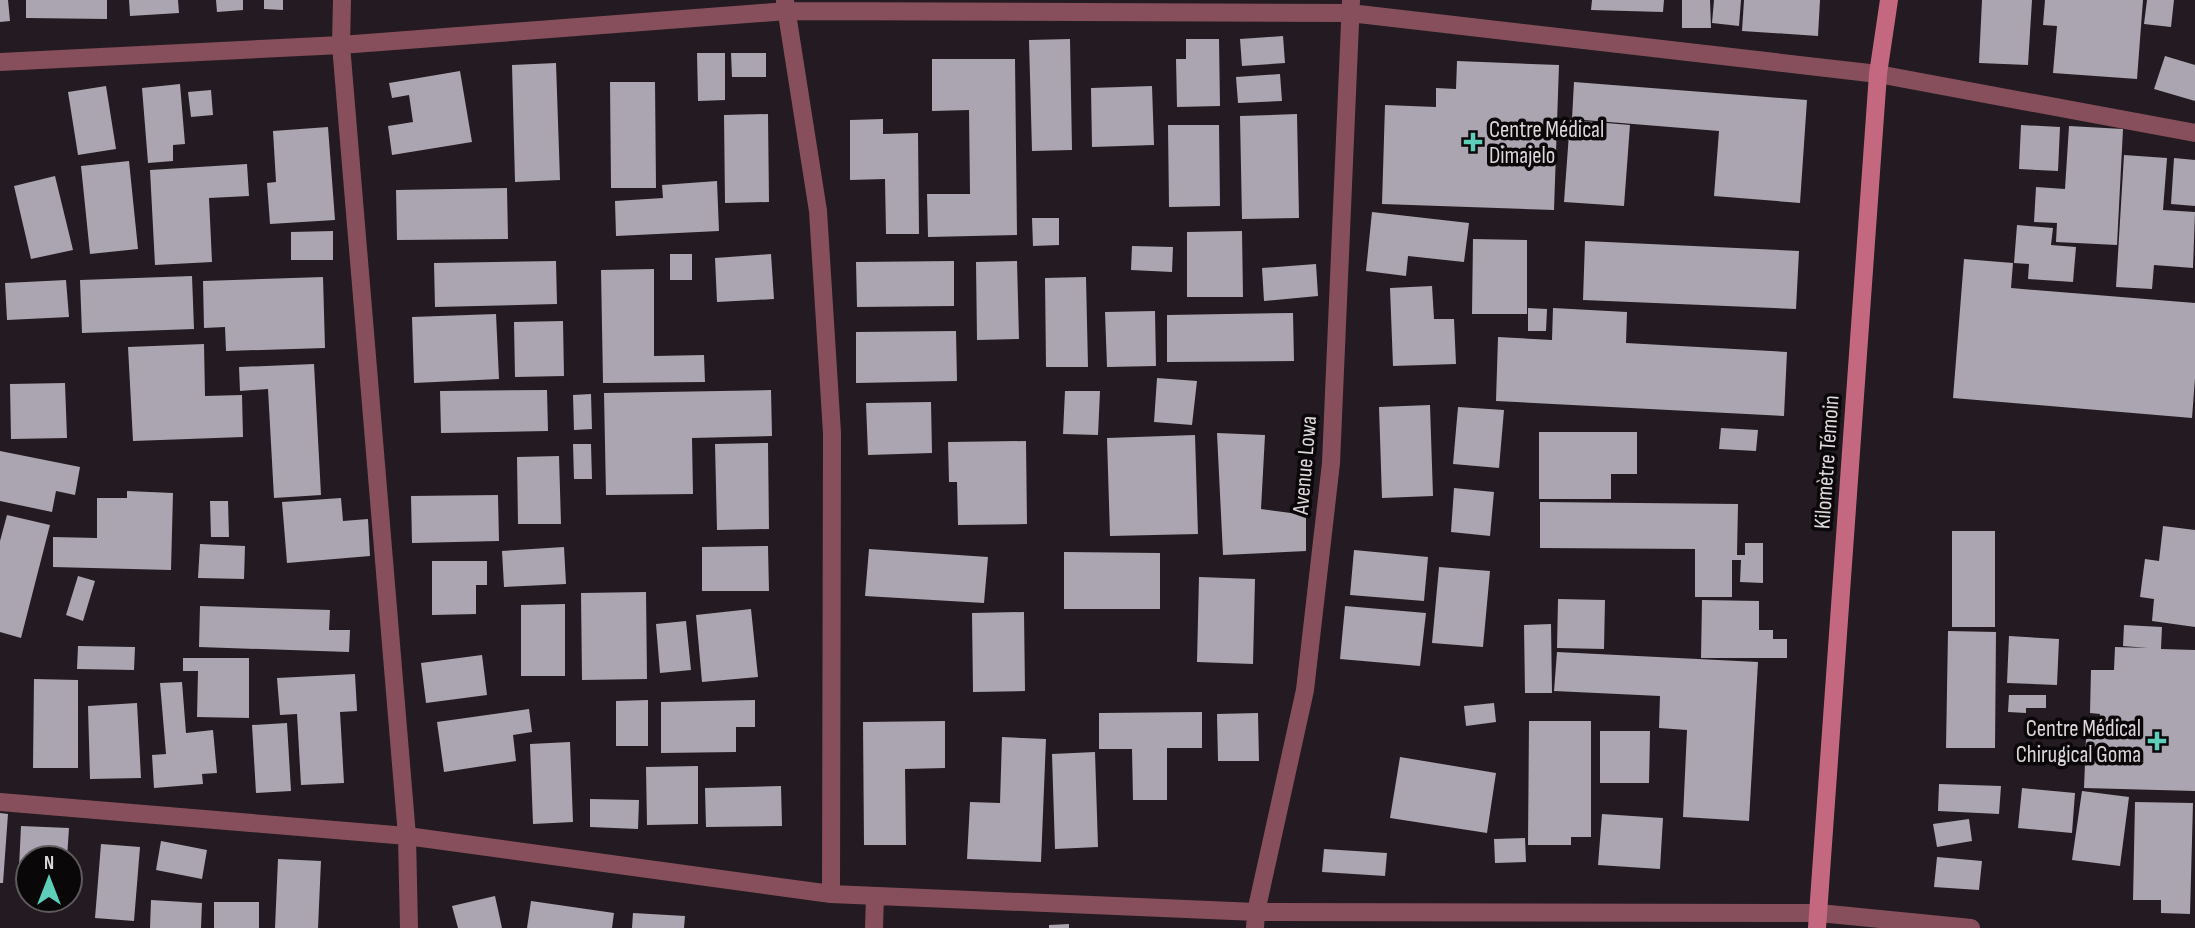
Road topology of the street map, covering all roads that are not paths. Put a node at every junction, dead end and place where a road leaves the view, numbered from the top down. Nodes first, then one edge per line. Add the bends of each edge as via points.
1 (342, 0) edge
2 (1889, 0) edge
3 (786, 6) edge
4 (1350, 6) edge
5 (341, 45) junction
6 (0, 62) edge
7 (1878, 74) junction
8 (2195, 133) edge
9 (0, 802) edge
10 (407, 836) junction
11 (831, 894) junction
12 (875, 896) junction
13 (1256, 920) edge
14 (1818, 921) edge
15 (408, 928) edge
16 (874, 928) edge
17 (1971, 928) edge

1 - 5 street
2 - 7 main road, Kilomètre Témoin
3 - 4 street
3 - 5 street
3 - 11 street via 818,211 832,433
4 - 7 street
4 - 13 street, Avenue Lowa via 1331,463 1305,690
5 - 6 street
5 - 10 street
7 - 8 street
7 - 14 main road, Kilomètre Témoin
9 - 10 street
10 - 11 street
10 - 15 street
11 - 12 street
12 - 13 street
12 - 16 street
13 - 14 street
14 - 17 street

